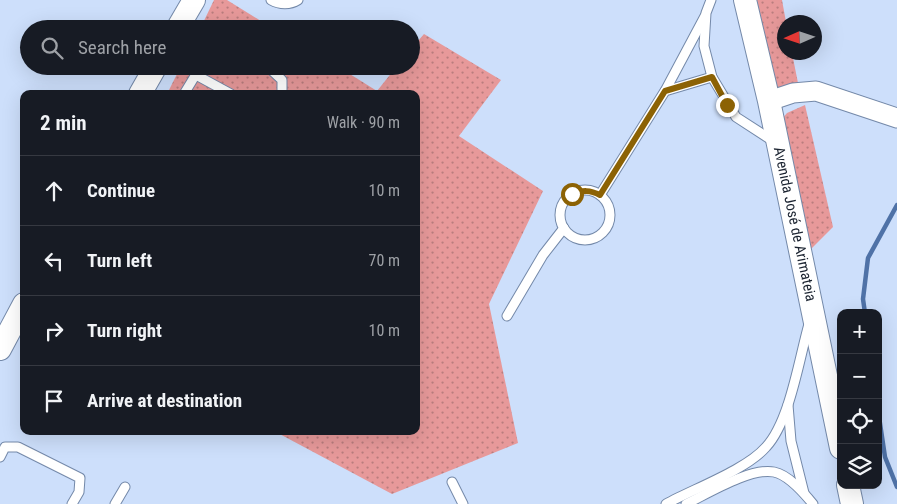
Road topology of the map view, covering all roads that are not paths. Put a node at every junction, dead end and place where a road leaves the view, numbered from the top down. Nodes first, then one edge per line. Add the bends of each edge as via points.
1 (194, 0) edge
2 (272, 0) edge
3 (298, 0) edge
4 (711, 0) edge
5 (745, 0) edge
6 (706, 14) junction
7 (182, 20) edge
8 (151, 75) edge
9 (196, 75) joint
10 (277, 75) edge
11 (712, 77) junction
12 (142, 90) edge
13 (187, 90) edge
14 (224, 90) edge
15 (282, 90) edge
16 (665, 91) junction
17 (769, 101) junction
18 (897, 118) edge
19 (778, 143) junction
20 (600, 195) junction
21 (564, 228) junction
22 (813, 310) junction
23 (20, 312) edge
24 (507, 316) dead end
25 (0, 349) edge
26 (788, 404) junction
27 (840, 444) edge
28 (0, 458) edge
29 (452, 482) dead end
30 (125, 487) dead end
31 (849, 489) edge
32 (804, 493) junction
33 (72, 504) edge
34 (115, 504) edge
35 (463, 504) edge
36 (666, 504) edge
37 (686, 504) edge
38 (813, 504) edge
39 (852, 504) edge

1 - 7 street
2 - 3 lane via 279,4
4 - 6 lane
5 - 17 street, Avenida José de Arimateia
6 - 11 lane via 704,46
6 - 16 lane
8 - 12 street
9 - 13 lane
9 - 14 lane
10 - 15 lane via 282,80
11 - 16 lane
11 - 19 lane via 736,117
16 - 20 lane
17 - 18 street via 793,93 816,91
17 - 19 street, Avenida José de Arimateia
19 - 22 street, Avenida José de Arimateia
20 - 21 lane via 582,190 565,200 560,219
20 - 21 lane via 607,202 610,222 598,237 579,240
21 - 24 lane via 543,254
22 - 26 lane
22 - 27 street, Avenida José de Arimateia
23 - 25 street
26 - 32 lane via 791,440
26 - 36 lane via 775,435 764,449 732,470
28 - 33 lane via 5,447 18,446 80,478 79,492
29 - 35 lane
30 - 34 lane
31 - 39 street
32 - 37 lane via 777,473 766,472 746,476
32 - 38 lane

